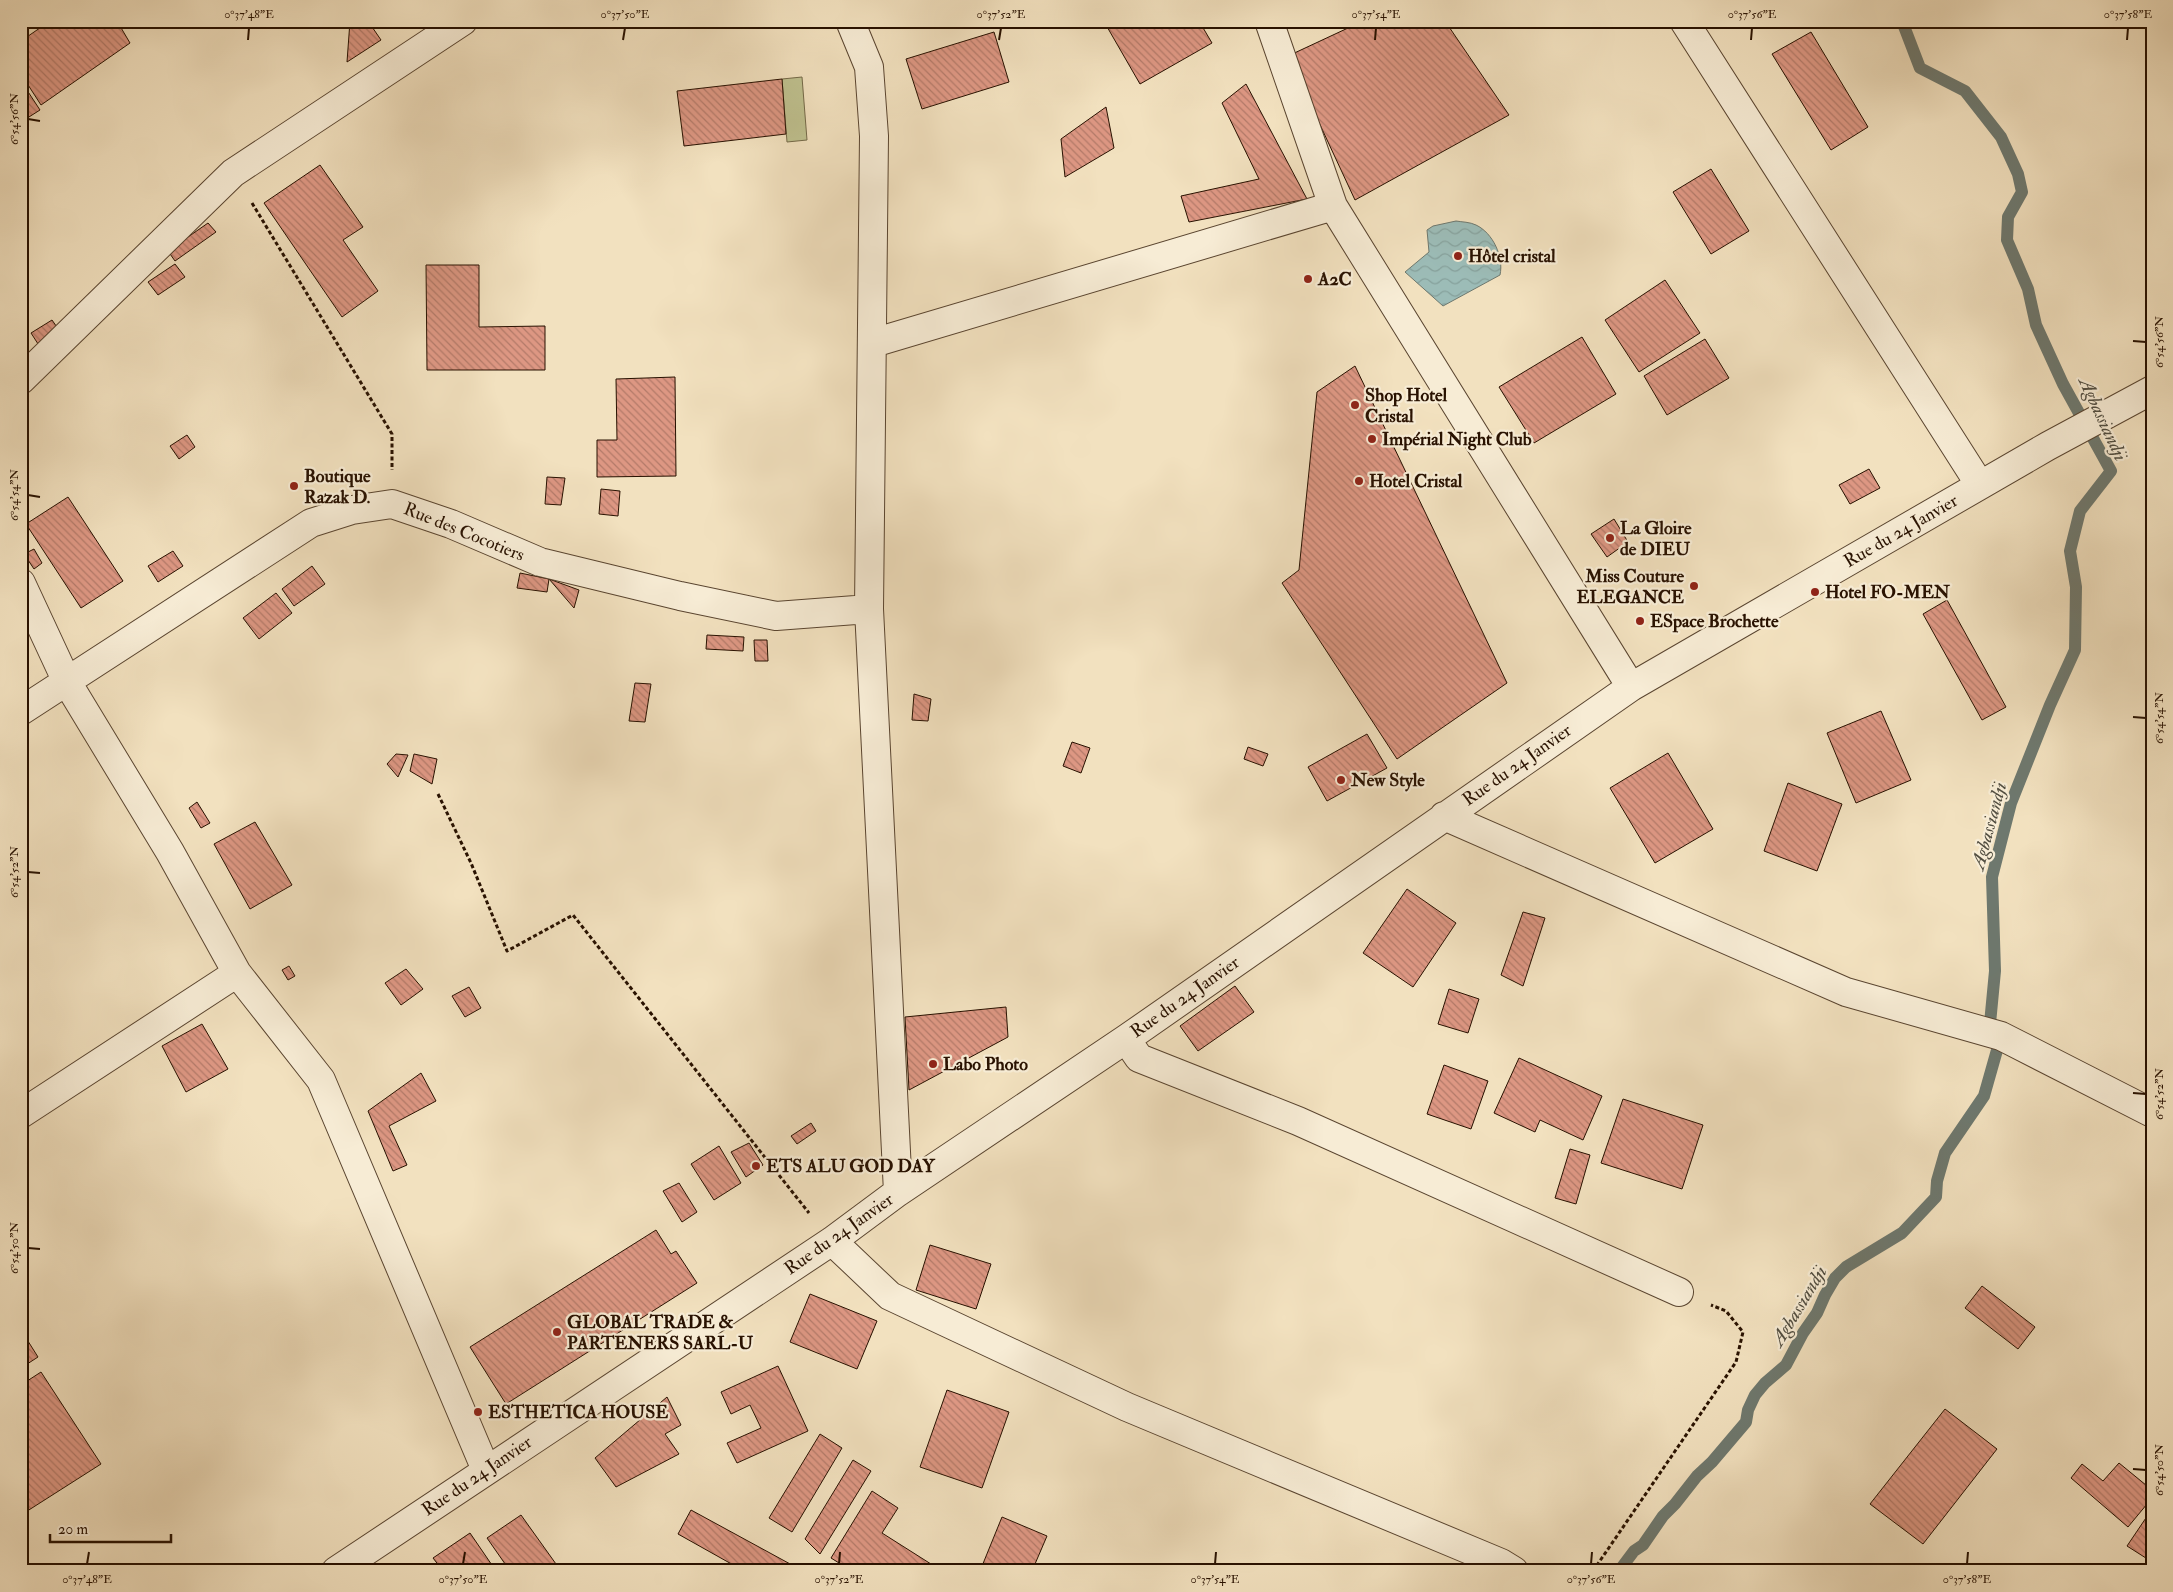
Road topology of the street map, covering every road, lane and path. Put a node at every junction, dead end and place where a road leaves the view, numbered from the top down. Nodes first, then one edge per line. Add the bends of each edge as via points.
1 (463, 21) edge
2 (850, 21) edge
3 (1269, 21) edge
4 (1684, 21) edge
5 (233, 172) junction
6 (1333, 206) junction
7 (873, 343) junction
8 (21, 380) edge
9 (2152, 390) edge
10 (1980, 485) junction
11 (392, 504) junction
12 (21, 583) edge
13 (869, 609) junction
14 (67, 682) junction
15 (1631, 687) junction
16 (21, 711) edge
17 (438, 794) dead end
18 (1444, 816) junction
19 (238, 973) junction
20 (1126, 1039) junction
21 (2152, 1113) edge
22 (21, 1114) edge
23 (898, 1192) junction
24 (832, 1242) junction
25 (1680, 1292) joint
26 (486, 1470) junction
27 (336, 1571) edge
28 (1514, 1571) edge
29 (1593, 1571) edge

1 - 5 street
2 - 7 street via 869,67 874,136
3 - 6 street
4 - 10 street
5 - 8 street
5 - 11 path via 392,434
6 - 7 street
6 - 15 street
7 - 13 street
9 - 10 street, Rue du 24 Janvier
10 - 15 street, Rue du 24 Janvier
11 - 13 street, Rue des Cocotiers via 451,524 540,562 680,596 776,616
11 - 14 street, Rue des Cocotiers via 352,510 310,522
12 - 14 street
13 - 23 street
14 - 16 street, Rue des Cocotiers
14 - 19 street via 170,852
15 - 18 street, Rue du 24 Janvier
17 - 24 path via 507,951 573,915
18 - 20 street, Rue du 24 Janvier
18 - 21 street via 1846,992 2001,1036
19 - 22 street
19 - 26 street via 321,1080
20 - 23 street, Rue du 24 Janvier
20 - 25 street via 1139,1058 1333,1136
23 - 24 street, Rue du 24 Janvier
24 - 26 street, Rue du 24 Janvier
24 - 28 street via 890,1296 1128,1407
25 - 29 path via 1726,1311 1743,1332 1736,1362
26 - 27 street, Rue du 24 Janvier

